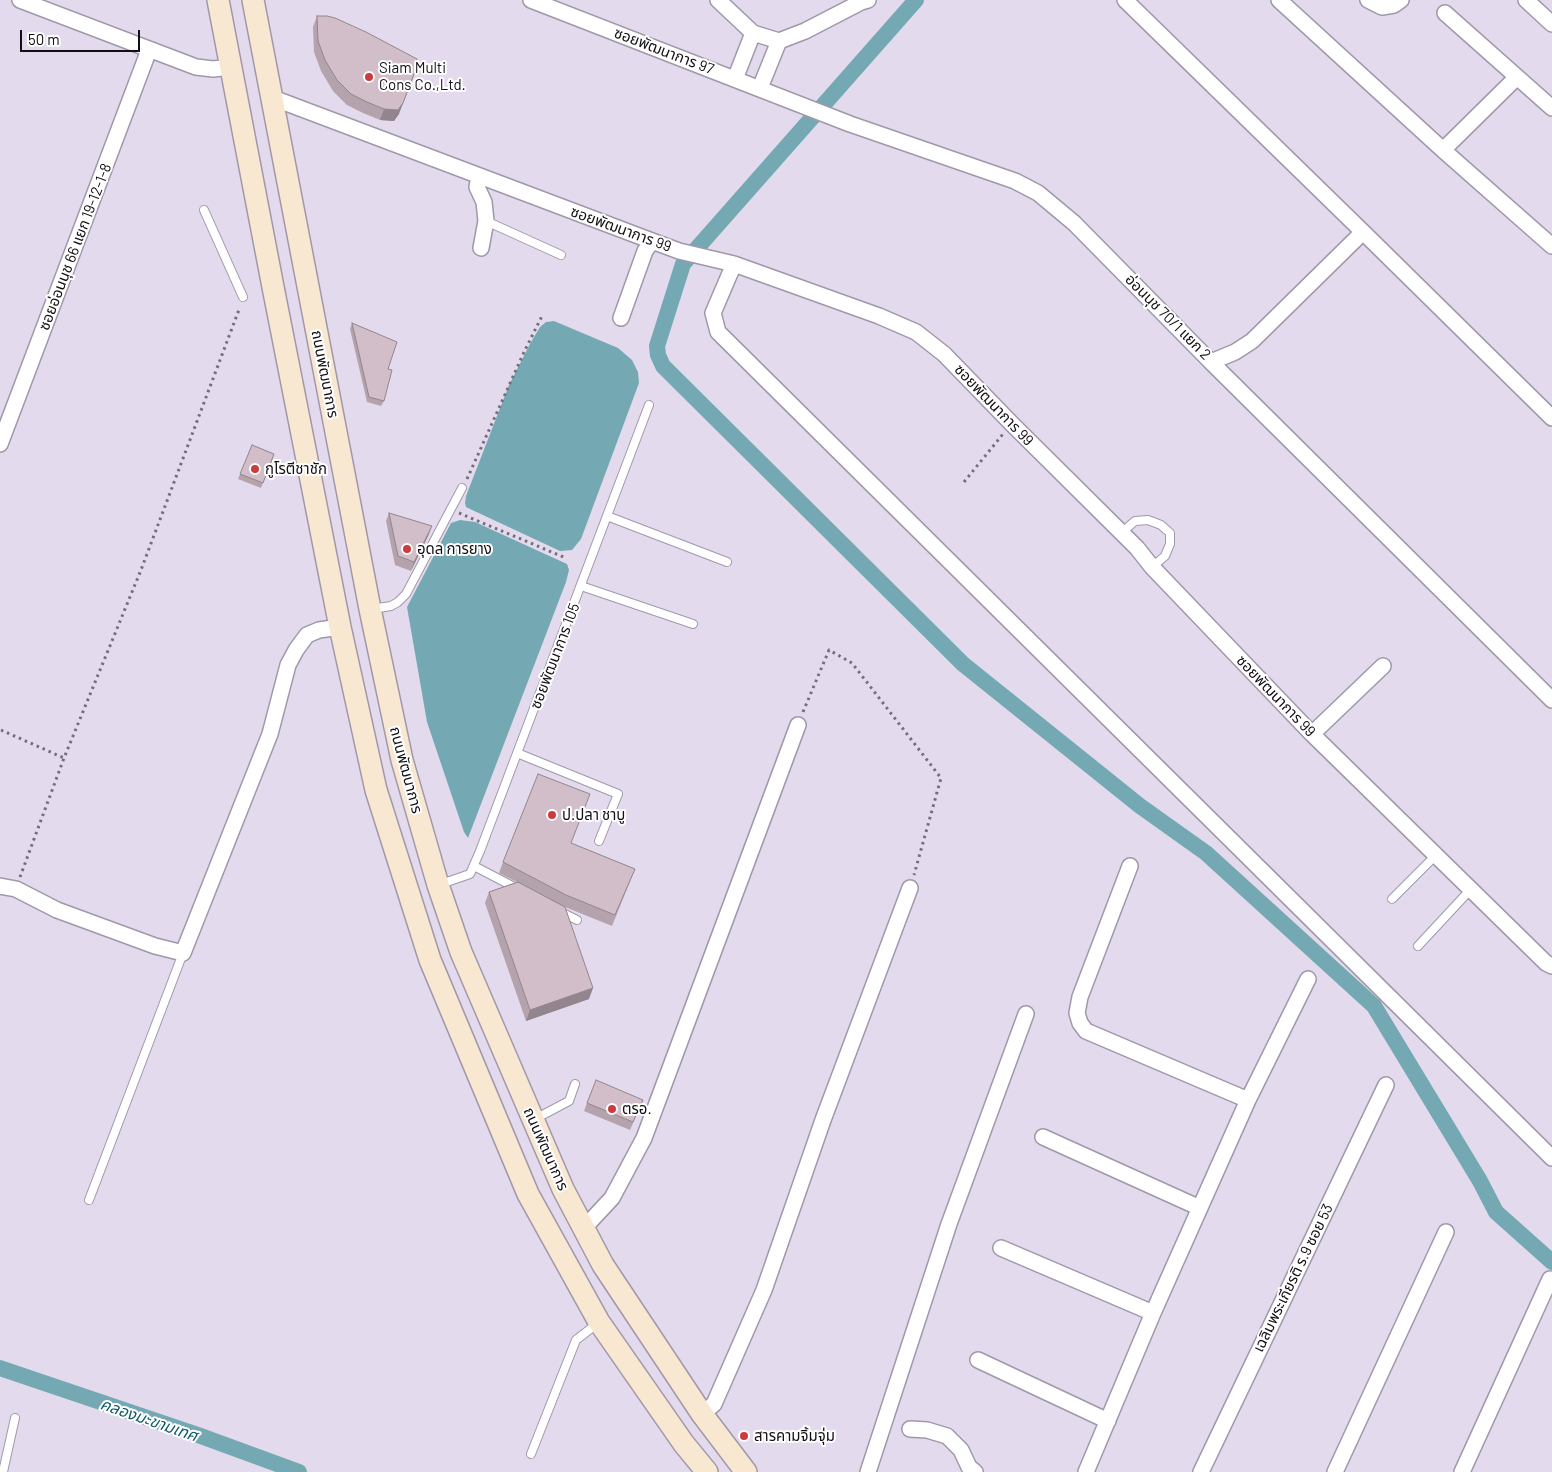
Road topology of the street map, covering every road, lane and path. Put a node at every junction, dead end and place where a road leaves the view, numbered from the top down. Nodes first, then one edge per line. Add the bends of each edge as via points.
1 (20, 0) edge
2 (218, 0) edge
3 (254, 0) edge
4 (531, 0) edge
5 (718, 0) edge
6 (1125, 0) edge
7 (1279, 0) edge
8 (1368, 0) edge
9 (1401, 0) edge
10 (1526, 0) edge
11 (863, 1) edge
12 (1445, 13) dead end
13 (1552, 24) edge
14 (753, 33) junction
15 (779, 41) junction
16 (149, 50) junction
17 (232, 67) junction
18 (1517, 76) junction
19 (735, 79) junction
20 (760, 88) junction
21 (273, 98) junction
22 (797, 102) joint
23 (1552, 108) edge
24 (1443, 150) junction
25 (479, 176) junction
26 (204, 210) dead end
27 (486, 221) junction
28 (1363, 232) junction
29 (652, 242) junction
30 (1552, 246) edge
31 (481, 248) dead end
32 (561, 255) dead end
33 (734, 264) junction
34 (243, 297) joint
35 (542, 316) dead end
36 (621, 318) dead end
37 (1211, 362) junction
38 (649, 405) dead end
39 (1552, 418) edge
40 (1012, 424) junction
41 (0, 444) edge
42 (964, 482) dead end
43 (462, 488) joint
44 (452, 510) junction
45 (607, 516) junction
46 (1121, 532) junction
47 (566, 558) dead end
48 (727, 562) dead end
49 (1152, 567) junction
50 (581, 586) junction
51 (370, 609) junction
52 (693, 624) dead end
53 (340, 627) junction
54 (1383, 666) dead end
55 (1552, 700) edge
56 (798, 725) joint
57 (1, 730) edge
58 (1312, 734) junction
59 (518, 753) junction
60 (64, 758) junction
61 (599, 841) dead end
62 (1436, 855) junction
63 (474, 866) junction
64 (1130, 866) dead end
65 (438, 885) junction
66 (0, 886) edge
67 (910, 888) joint
68 (16, 889) junction
69 (1470, 889) junction
70 (525, 893) edge
71 (1392, 899) dead end
72 (551, 907) edge
73 (577, 920) dead end
74 (1418, 946) dead end
75 (183, 953) junction
76 (1552, 966) edge
77 (1308, 978) dead end
78 (1026, 1014) dead end
79 (575, 1084) dead end
80 (1386, 1085) dead end
81 (1248, 1100) junction
82 (533, 1120) junction
83 (1043, 1137) dead end
84 (1552, 1158) edge
85 (89, 1200) dead end
86 (1200, 1208) junction
87 (584, 1228) junction
88 (1446, 1232) dead end
89 (1001, 1248) dead end
90 (1550, 1279) dead end
91 (1153, 1313) junction
92 (599, 1322) junction
93 (978, 1360) dead end
94 (702, 1414) junction
95 (15, 1418) dead end
96 (1108, 1421) junction
97 (910, 1429) dead end
98 (4, 1450) edge
99 (531, 1454) dead end
100 (3, 1472) edge
101 (707, 1472) edge
102 (746, 1472) edge
103 (868, 1472) edge
104 (975, 1472) edge
105 (1086, 1472) edge
106 (1201, 1472) edge
107 (1335, 1472) edge
108 (1462, 1472) edge

1 - 16 street
2 - 17 main road, ถนนพัฒนาการ
3 - 21 main road, ถนนพัฒนาการ
4 - 19 street, ซอยพัฒนาการ 97
5 - 14 street
6 - 28 street
7 - 24 street
8 - 9 street via 1382,7
10 - 13 street
11 - 15 street
12 - 18 street
14 - 15 street
14 - 19 street
15 - 20 street
16 - 17 street via 196,67
16 - 41 street, ซอยอ่อนนุช 66 แยก 19-12-1-8
17 - 53 main road, ถนนพัฒนาการ
18 - 23 street
18 - 24 street
19 - 20 street, ซอยพัฒนาการ 97
20 - 22 street, ซอยพัฒนาการ 97
21 - 25 street, ซอยพัฒนาการ 99
21 - 51 main road, ถนนพัฒนาการ
22 - 37 street, อ่อนนุช 70/1 แยก 2 via 850,124 1015,181 1038,193 1074,223
24 - 30 street
25 - 27 street via 477,187 484,202
25 - 29 street, ซอยพัฒนาการ 99
26 - 34 lane
27 - 31 street
27 - 32 lane
28 - 37 street, อ่อนนุช 70/1 แยก 2 via 1252,341
28 - 39 street
29 - 33 street, ซอยพัฒนาการ 99
29 - 36 street via 645,251
33 - 40 street, ซอยพัฒนาการ 99 via 916,332 944,354
33 - 84 street via 713,313 718,332
34 - 60 path via 141,570
35 - 43 path
37 - 55 street
38 - 45 lane, ซอยพัฒนาการ 105
40 - 42 path
40 - 46 street, ซอยพัฒนาการ 99
43 - 44 lane
44 - 47 path
44 - 51 lane via 406,594 391,606
45 - 48 lane
45 - 50 lane, ซอยพัฒนาการ 105
46 - 49 street, ซอยพัฒนาการ 99
46 - 49 lane via 1135,521 1148,520 1161,524 1170,534 1165,556
49 - 58 street, ซอยพัฒนาการ 99
50 - 52 lane
50 - 59 lane, ซอยพัฒนาการ 105
51 - 65 main road, ถนนพัฒนาการ via 402,760
53 - 75 street via 307,635 288,665 270,734
53 - 92 main road, ถนนพัฒนาการ via 376,790 430,960 528,1194
54 - 58 street
56 - 67 path via 830,650 852,664 942,778
56 - 87 street via 644,1138 612,1198
57 - 60 path
58 - 62 street, ซอยพัฒนาการ 99
59 - 61 lane via 618,794
59 - 63 lane, ซอยพัฒนาการ 105
60 - 68 path
62 - 69 street, ซอยพัฒนาการ 99
62 - 71 lane
63 - 65 lane via 470,874
63 - 70 lane
64 - 81 street via 1080,997 1077,1013 1080,1023 1086,1031
65 - 82 main road, ถนนพัฒนาการ via 461,952
66 - 68 street
67 - 94 street via 823,1120 764,1290 714,1404
68 - 75 street via 58,910
69 - 74 lane
69 - 76 street, ซอยพัฒนาการ 99 via 1546,964
72 - 73 lane
75 - 85 lane
77 - 81 street
78 - 103 street via 949,1224
79 - 82 lane via 569,1101
80 - 106 street, เฉลิมพระเกียรติ ร.9 ซอย 53
81 - 86 street
82 - 87 main road, ถนนพัฒนาการ
83 - 86 street
86 - 91 street
87 - 94 main road, ถนนพัฒนาการ via 603,1265
88 - 107 street
89 - 91 street
90 - 108 street
91 - 96 street
92 - 99 lane via 576,1340
92 - 101 main road, ถนนพัฒนาการ
93 - 96 street
94 - 102 main road, ถนนพัฒนาการ
95 - 98 lane
96 - 105 street
97 - 104 street via 947,1436
98 - 100 lane

